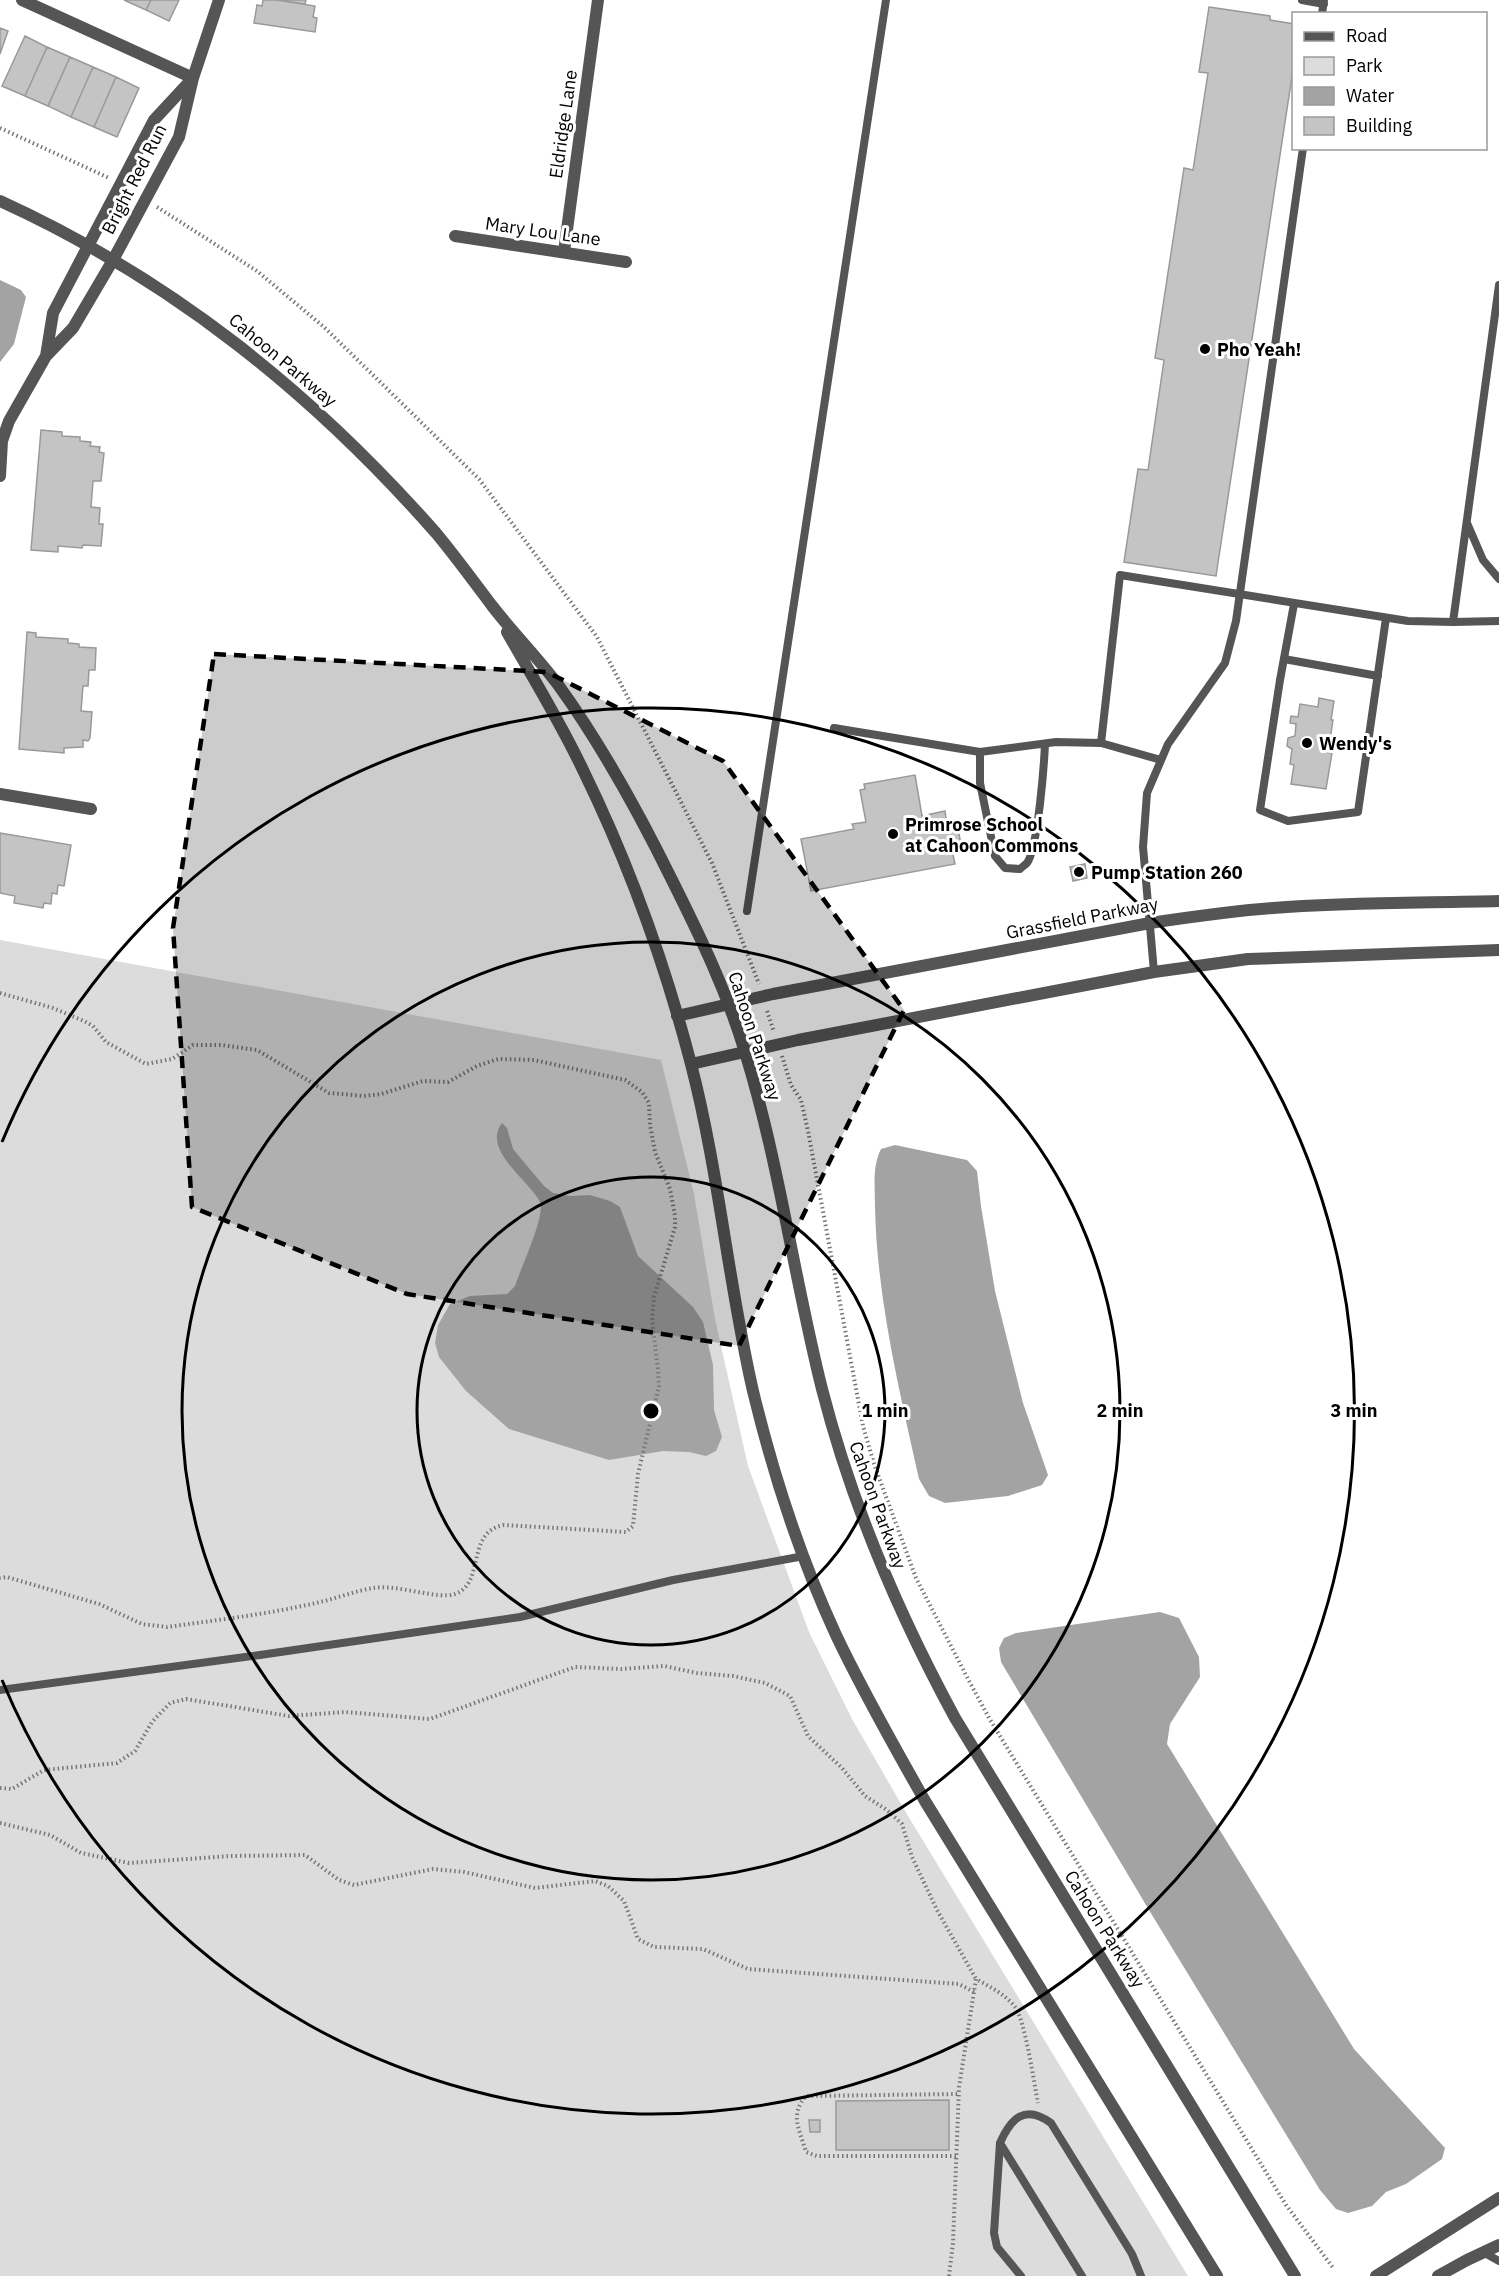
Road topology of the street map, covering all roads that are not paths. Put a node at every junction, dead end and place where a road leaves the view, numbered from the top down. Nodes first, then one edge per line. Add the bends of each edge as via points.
1 (22, 0) edge
2 (219, 0) edge
3 (598, 0) edge
4 (886, 0) edge
5 (1302, 0) edge
6 (1324, 2) edge
7 (193, 78) junction
8 (1303, 150) edge
9 (0, 201) edge
10 (455, 236) dead end
11 (88, 246) junction
12 (564, 252) junction
13 (113, 260) junction
14 (626, 262) dead end
15 (1499, 285) edge
16 (46, 356) junction
17 (0, 476) edge
18 (1467, 521) junction
19 (1499, 579) edge
20 (1240, 596) junction
21 (1294, 604) junction
22 (493, 607) junction
23 (1386, 618) junction
24 (1499, 621) edge
25 (1453, 622) junction
26 (1284, 659) junction
27 (1378, 676) junction
28 (834, 728) dead end
29 (1045, 744) junction
30 (1101, 744) junction
31 (980, 752) junction
32 (1161, 760) junction
33 (0, 794) edge
34 (91, 809) dead end
35 (1499, 901) edge
36 (747, 911) dead end
37 (1150, 922) junction
38 (1499, 950) edge
39 (1154, 972) junction
40 (729, 1004) junction
41 (677, 1016) junction
42 (745, 1052) junction
43 (691, 1064) junction
44 (804, 1556) junction
45 (0, 1690) edge
46 (1000, 2143) junction
47 (1499, 2198) edge
48 (1499, 2245) edge
49 (1483, 2252) junction
50 (1499, 2261) edge
51 (1021, 2276) edge
52 (1082, 2276) edge
53 (1142, 2276) edge
54 (1217, 2276) edge
55 (1295, 2276) edge
56 (1376, 2276) edge
57 (1438, 2276) edge

1 - 7 street
2 - 7 street, Bright Red Run
3 - 12 street, Eldridge Lane
4 - 36 lane
5 - 6 lane
7 - 11 street, Bright Red Run via 154,120
7 - 13 street, Bright Red Run via 179,137
8 - 20 lane
9 - 11 street, Cahoon Parkway
10 - 12 street, Mary Lou Lane
11 - 13 street, Cahoon Parkway
11 - 16 street, Bright Red Run via 53,313
12 - 14 street, Mary Lou Lane
13 - 16 street, Bright Red Run via 73,328
13 - 22 street, Cahoon Parkway via 188,308 289,384 357,448 434,532
15 - 18 lane
16 - 17 street via 4,430
18 - 19 lane via 1483,560
18 - 25 lane
20 - 21 lane
20 - 30 lane via 1120,575
20 - 32 lane via 1225,663
21 - 23 lane
21 - 26 lane
22 - 40 street, Cahoon Parkway via 558,685 620,781 694,923
22 - 41 street, Cahoon Parkway via 583,768 605,816 640,904
23 - 25 lane
23 - 27 lane
24 - 25 lane
26 - 27 lane
26 - 27 lane via 1260,810 1288,821 1358,813
28 - 31 lane
29 - 30 lane
29 - 31 lane
29 - 31 lane via 1034,842 1028,861 1020,869 1005,868 995,856 980,783
30 - 32 lane
32 - 37 lane via 1147,793 1143,848
33 - 34 street
35 - 37 street, Grassfield Parkway via 1275,908
37 - 39 lane
37 - 40 street, Grassfield Parkway
38 - 39 street via 1248,959
39 - 42 street
40 - 41 street, Grassfield Parkway
40 - 42 street, Cahoon Parkway
41 - 43 street, Cahoon Parkway
42 - 43 street
42 - 55 street, Cahoon Parkway via 831,1423 890,1590 961,1728
43 - 44 street, Cahoon Parkway via 716,1178 752,1387 780,1489
44 - 45 lane via 673,1580 520,1617
44 - 54 street, Cahoon Parkway via 836,1633 925,1801
46 - 51 lane via 994,2233 997,2247
46 - 52 lane
46 - 53 lane via 1017,2117 1041,2115 1051,2123
47 - 56 street
48 - 49 street
49 - 50 lane
49 - 57 street

